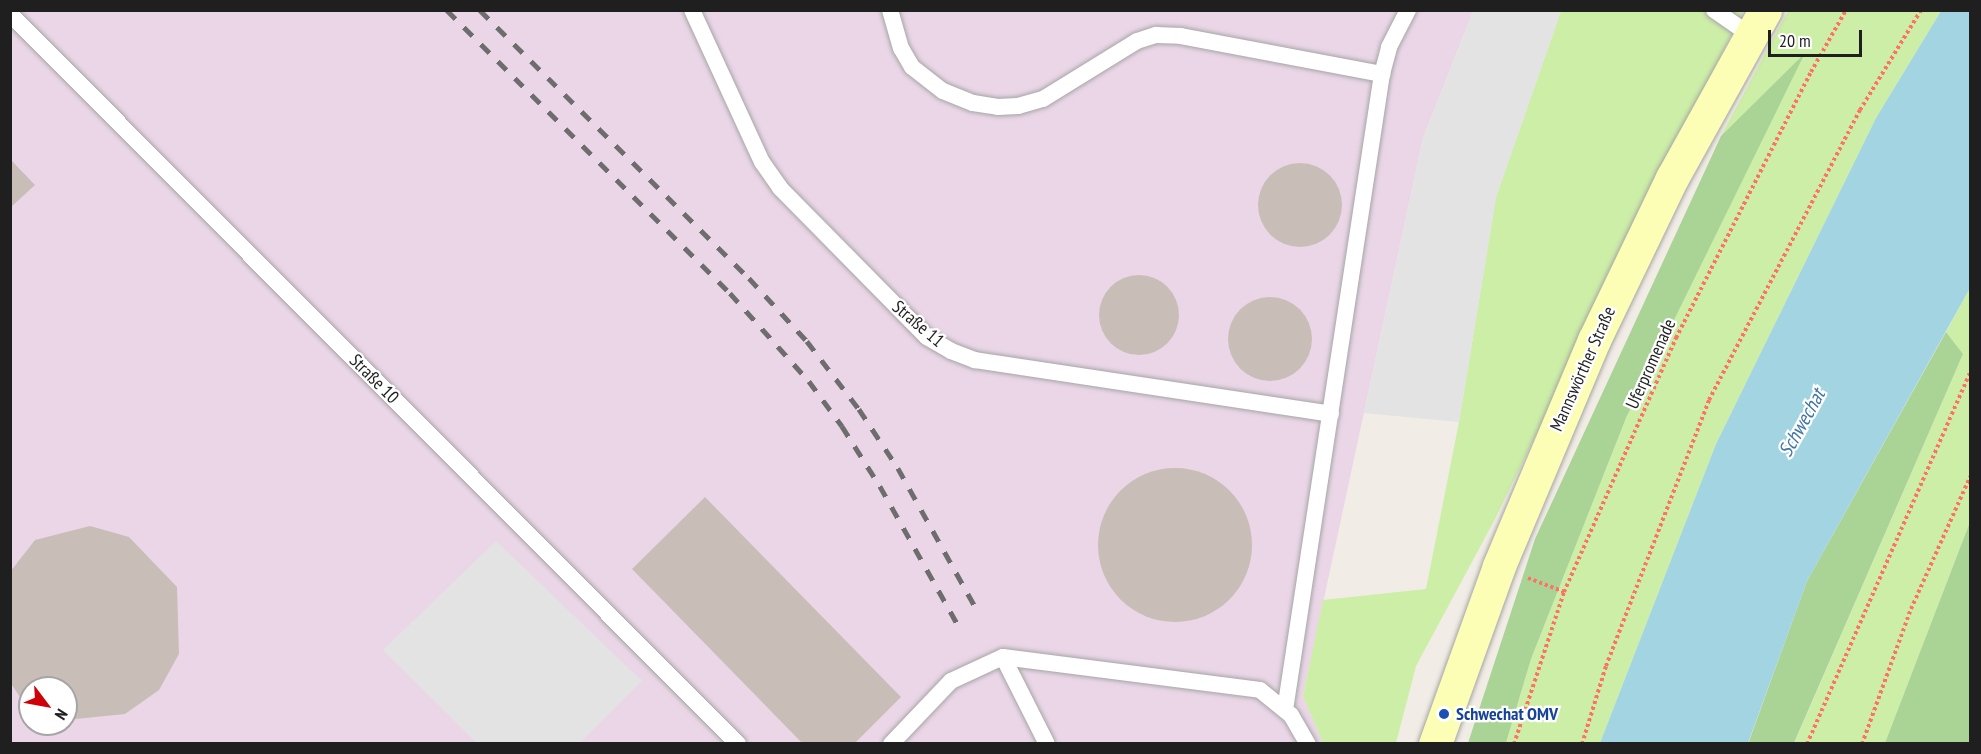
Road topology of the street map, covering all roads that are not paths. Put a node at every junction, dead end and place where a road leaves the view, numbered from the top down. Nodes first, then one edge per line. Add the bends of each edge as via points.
1 (692, 10) edge
2 (890, 10) edge
3 (1408, 10) edge
4 (1714, 10) edge
5 (10, 14) edge
6 (1758, 23) edge
7 (1382, 74) junction
8 (1331, 414) junction
9 (1004, 657) junction
10 (1285, 710) junction
11 (738, 744) edge
12 (891, 744) edge
13 (1047, 744) edge
14 (1308, 744) edge
15 (1435, 744) edge

1 - 8 lane, Straße 11 via 762,162 780,188 927,337 975,360
2 - 7 lane via 901,48 912,67 943,91 973,103 1018,106 1044,99 1137,40 1156,35 1180,36
3 - 7 lane via 1389,47
4 - 6 lane
5 - 11 lane, Straße 10
6 - 15 main road, Mannswörther Straße via 1672,178 1594,340 1499,566
7 - 8 lane
8 - 10 lane
9 - 10 lane via 1260,690
9 - 12 lane via 951,681
9 - 13 lane
10 - 14 lane

